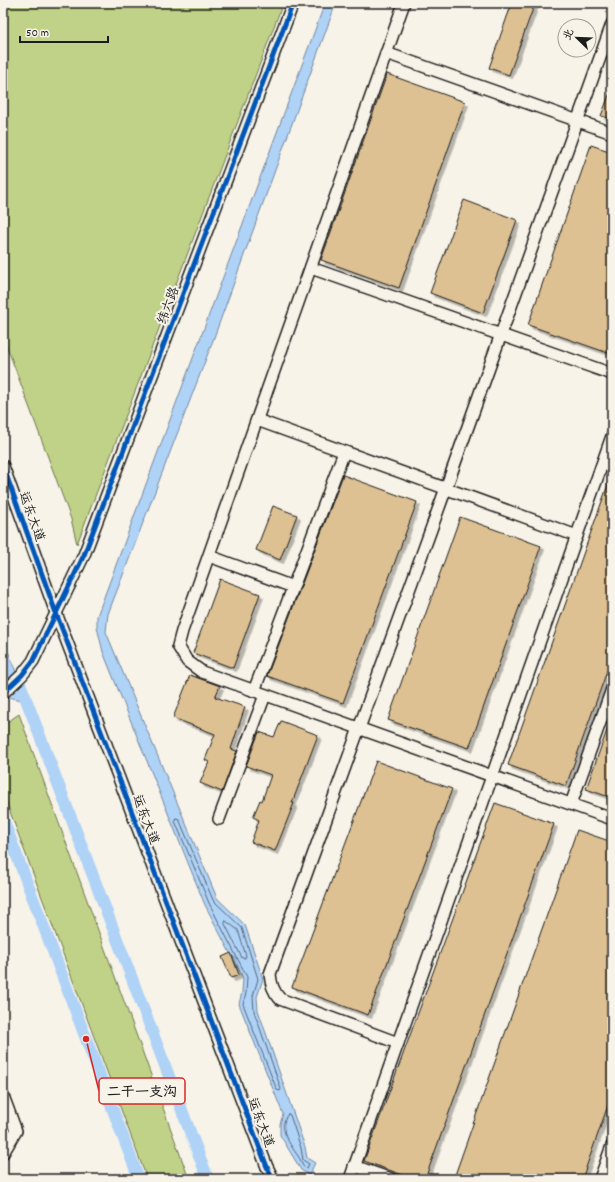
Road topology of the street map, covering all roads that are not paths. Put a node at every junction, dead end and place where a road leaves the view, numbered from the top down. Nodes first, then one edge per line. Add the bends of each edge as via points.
1 (293, 3) edge
2 (404, 3) edge
3 (612, 24) edge
4 (386, 53) junction
5 (578, 121) junction
6 (612, 133) edge
7 (310, 268) junction
8 (501, 335) junction
9 (612, 374) edge
10 (257, 420) junction
11 (611, 443) edge
12 (344, 452) junction
13 (3, 466) edge
14 (446, 488) junction
15 (577, 536) junction
16 (209, 556) junction
17 (293, 587) junction
18 (56, 612) junction
19 (612, 689) edge
20 (254, 691) junction
21 (3, 693) edge
22 (265, 695) junction
23 (359, 728) junction
24 (492, 776) junction
25 (571, 804) junction
26 (612, 818) edge
27 (219, 819) dead end
28 (398, 1043) junction
29 (3, 1096) edge
30 (6, 1110) edge
31 (612, 1146) edge
32 (3, 1152) edge
33 (354, 1166) junction
34 (273, 1179) edge
35 (350, 1179) edge
36 (391, 1179) edge
37 (600, 1179) edge

1 - 18 street, 纬六路 via 84,555
2 - 4 street
3 - 5 street
4 - 5 street
4 - 7 street
5 - 6 street
5 - 8 street
7 - 8 street
7 - 10 street
8 - 9 street
8 - 14 street
10 - 12 street
10 - 16 street
11 - 15 street
12 - 14 street
12 - 17 street
13 - 18 street, 运东大道
14 - 15 street
14 - 23 street
15 - 24 street
16 - 17 street
16 - 20 street via 178,646 187,661 202,672
17 - 20 street
18 - 21 street, 纬六路 via 27,668
18 - 34 street, 运东大道
19 - 25 street
20 - 22 street
22 - 23 street
22 - 27 street
23 - 24 street
23 - 28 street via 270,974 271,984 280,999
24 - 25 street
24 - 28 street
25 - 26 street
28 - 33 street
29 - 30 street
30 - 32 street via 16,1131
31 - 37 street
33 - 35 street
33 - 36 street

